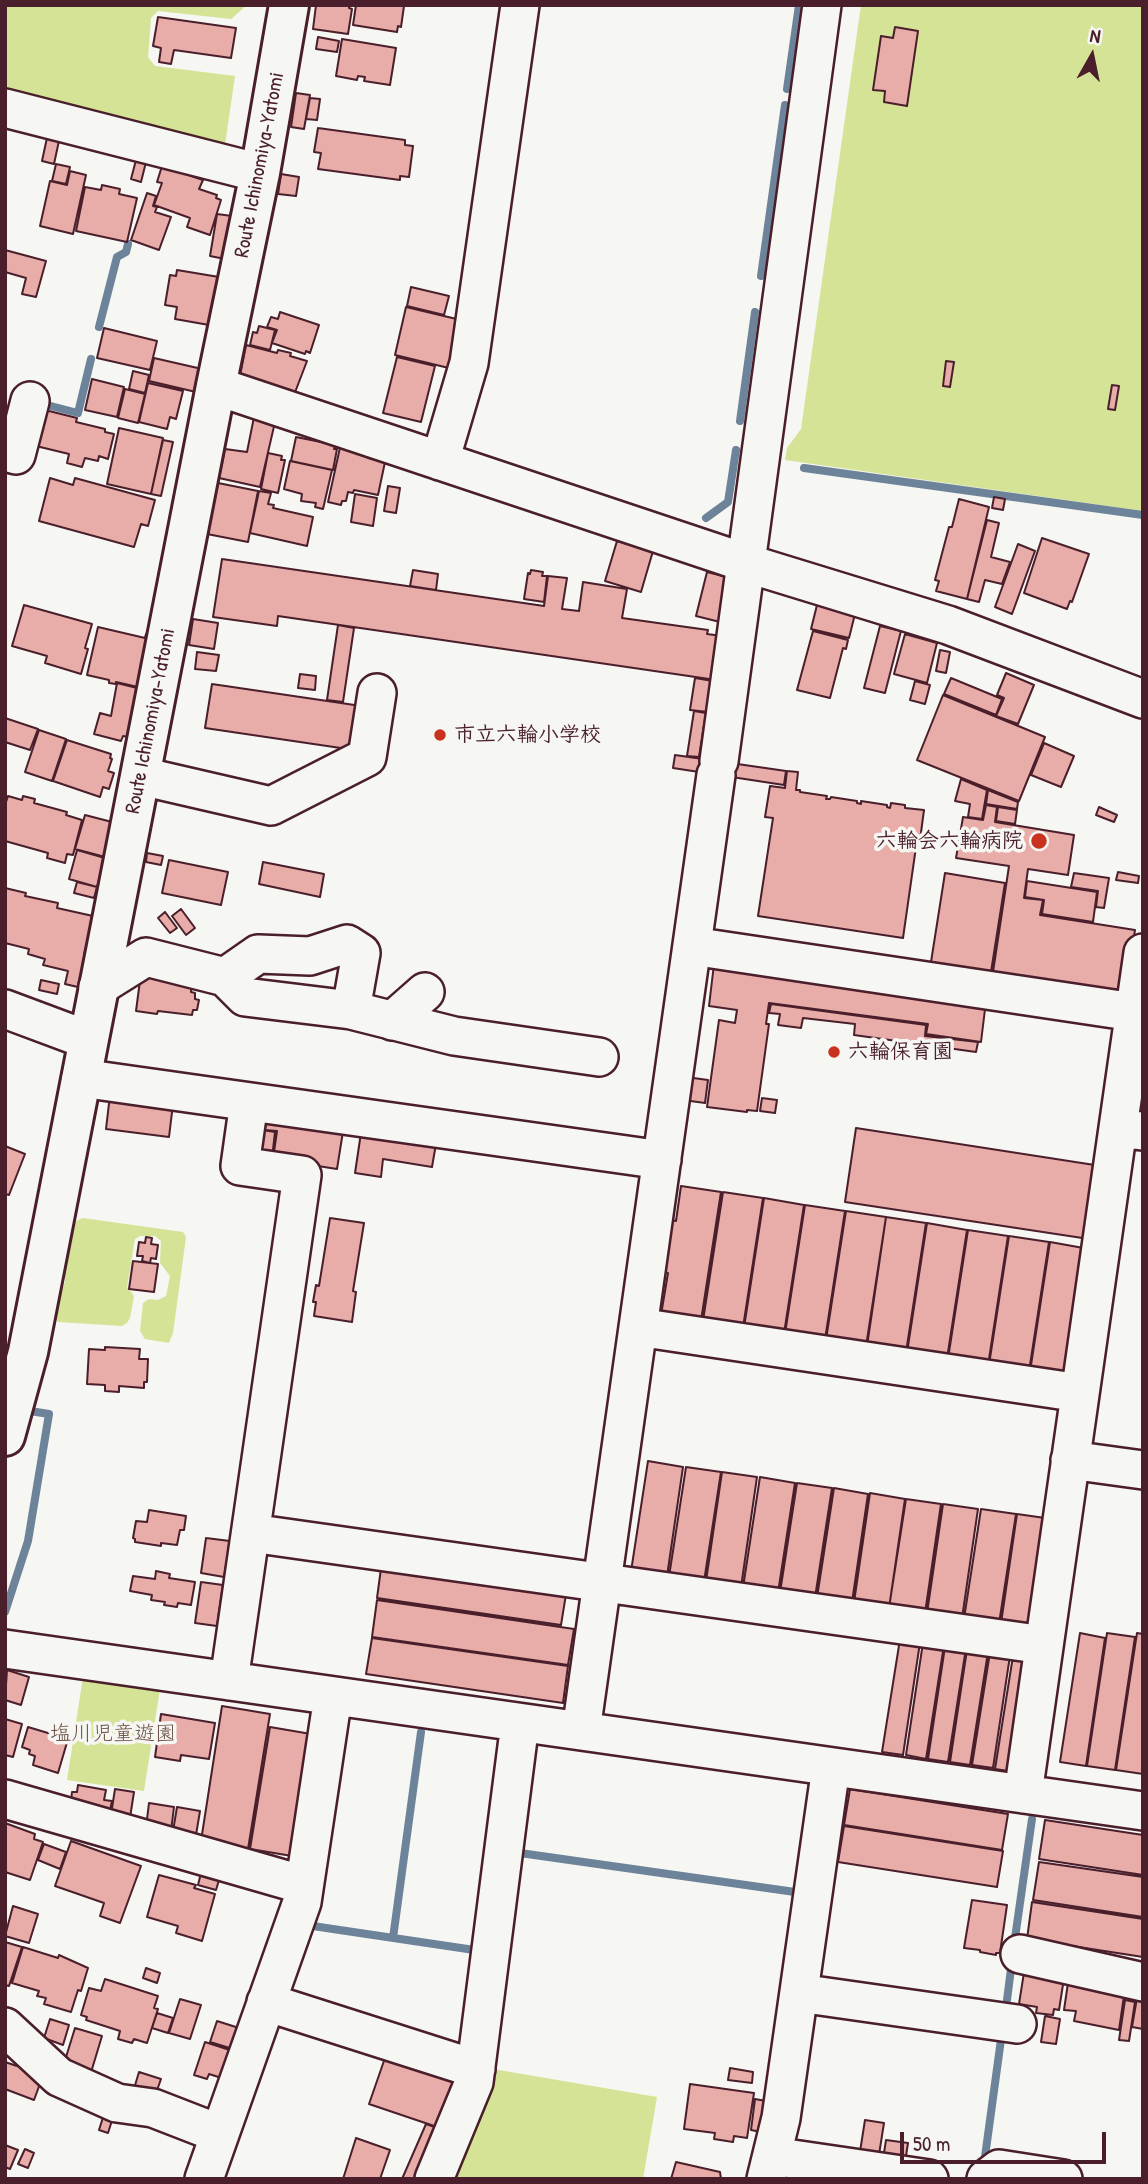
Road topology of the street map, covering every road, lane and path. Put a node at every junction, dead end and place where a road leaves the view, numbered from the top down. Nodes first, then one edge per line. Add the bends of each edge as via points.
1 (289, 5) edge
2 (520, 5) edge
3 (822, 5) edge
4 (5, 108) edge
5 (260, 173) junction
6 (216, 386) junction
7 (30, 401) dead end
8 (5, 452) edge
9 (440, 461) junction
10 (746, 563) junction
11 (377, 693) dead end
12 (1143, 699) edge
13 (141, 776) junction
14 (692, 946) junction
15 (1143, 953) edge
16 (225, 977) junction
17 (98, 988) junction
18 (425, 992) dead end
19 (5, 1009) edge
20 (351, 1010) junction
21 (1134, 1012) junction
22 (392, 1021) junction
23 (88, 1040) junction
24 (599, 1057) dead end
25 (80, 1078) junction
26 (249, 1102) junction
27 (1130, 1129) edge
28 (662, 1160) junction
29 (638, 1328) junction
30 (17, 1347) edge
31 (1080, 1393) junction
32 (5, 1436) edge
33 (1070, 1460) junction
34 (1143, 1470) edge
35 (251, 1533) junction
36 (602, 1582) junction
37 (1044, 1645) junction
38 (5, 1649) edge
39 (229, 1681) junction
40 (333, 1696) junction
41 (520, 1723) junction
42 (581, 1731) junction
43 (831, 1767) junction
44 (1023, 1794) junction
45 (5, 1798) edge
46 (1143, 1811) edge
47 (304, 1885) junction
48 (1020, 1954) dead end
49 (1143, 1982) edge
50 (799, 1993) junction
51 (266, 2002) junction
52 (1017, 2024) dead end
53 (5, 2027) edge
54 (476, 2069) junction
55 (220, 2134) junction
56 (769, 2167) edge
57 (204, 2179) edge
58 (433, 2179) edge
59 (929, 2179) edge
60 (986, 2179) edge
61 (1063, 2179) edge

1 - 5 main road, Route Ichinomiya-Yatomi
2 - 9 street via 469,363
3 - 10 street
4 - 5 street
5 - 6 main road, Route Ichinomiya-Yatomi
6 - 9 street
6 - 13 main road, Route Ichinomiya-Yatomi
7 - 8 street via 16,455
9 - 10 street
10 - 12 street via 948,625
10 - 14 street
11 - 13 street via 367,757 271,806
13 - 17 main road, Route Ichinomiya-Yatomi
14 - 21 street
14 - 28 street
15 - 21 street
16 - 17 street via 146,957
16 - 20 street via 245,997
16 - 20 street via 258,954 310,956 347,944 361,953
17 - 23 main road, Route Ichinomiya-Yatomi
18 - 22 street
19 - 23 street
20 - 22 street
21 - 27 street
22 - 24 street via 454,1036
23 - 25 main road, Route Ichinomiya-Yatomi
25 - 26 street
25 - 30 main road, Route Ichinomiya-Yatomi
26 - 28 street
26 - 35 street via 240,1166 302,1175
27 - 31 street
28 - 29 street
29 - 31 street
29 - 36 street
30 - 32 main road, Route Ichinomiya-Yatomi
31 - 33 street
33 - 34 street
33 - 37 street
35 - 36 street
35 - 39 street
36 - 37 street
36 - 42 street
37 - 44 street
38 - 39 street
39 - 40 street
40 - 41 street
40 - 47 street
41 - 42 street
41 - 54 street
42 - 43 street
43 - 44 street
43 - 50 street
44 - 46 street
45 - 47 street
47 - 51 street
48 - 49 street
50 - 52 street
50 - 56 street via 781,2118
51 - 54 street
51 - 55 street
53 - 55 street via 59,2077 117,2103 153,2108
54 - 58 street
55 - 57 street
56 - 59 street
60 - 61 street via 999,2169

